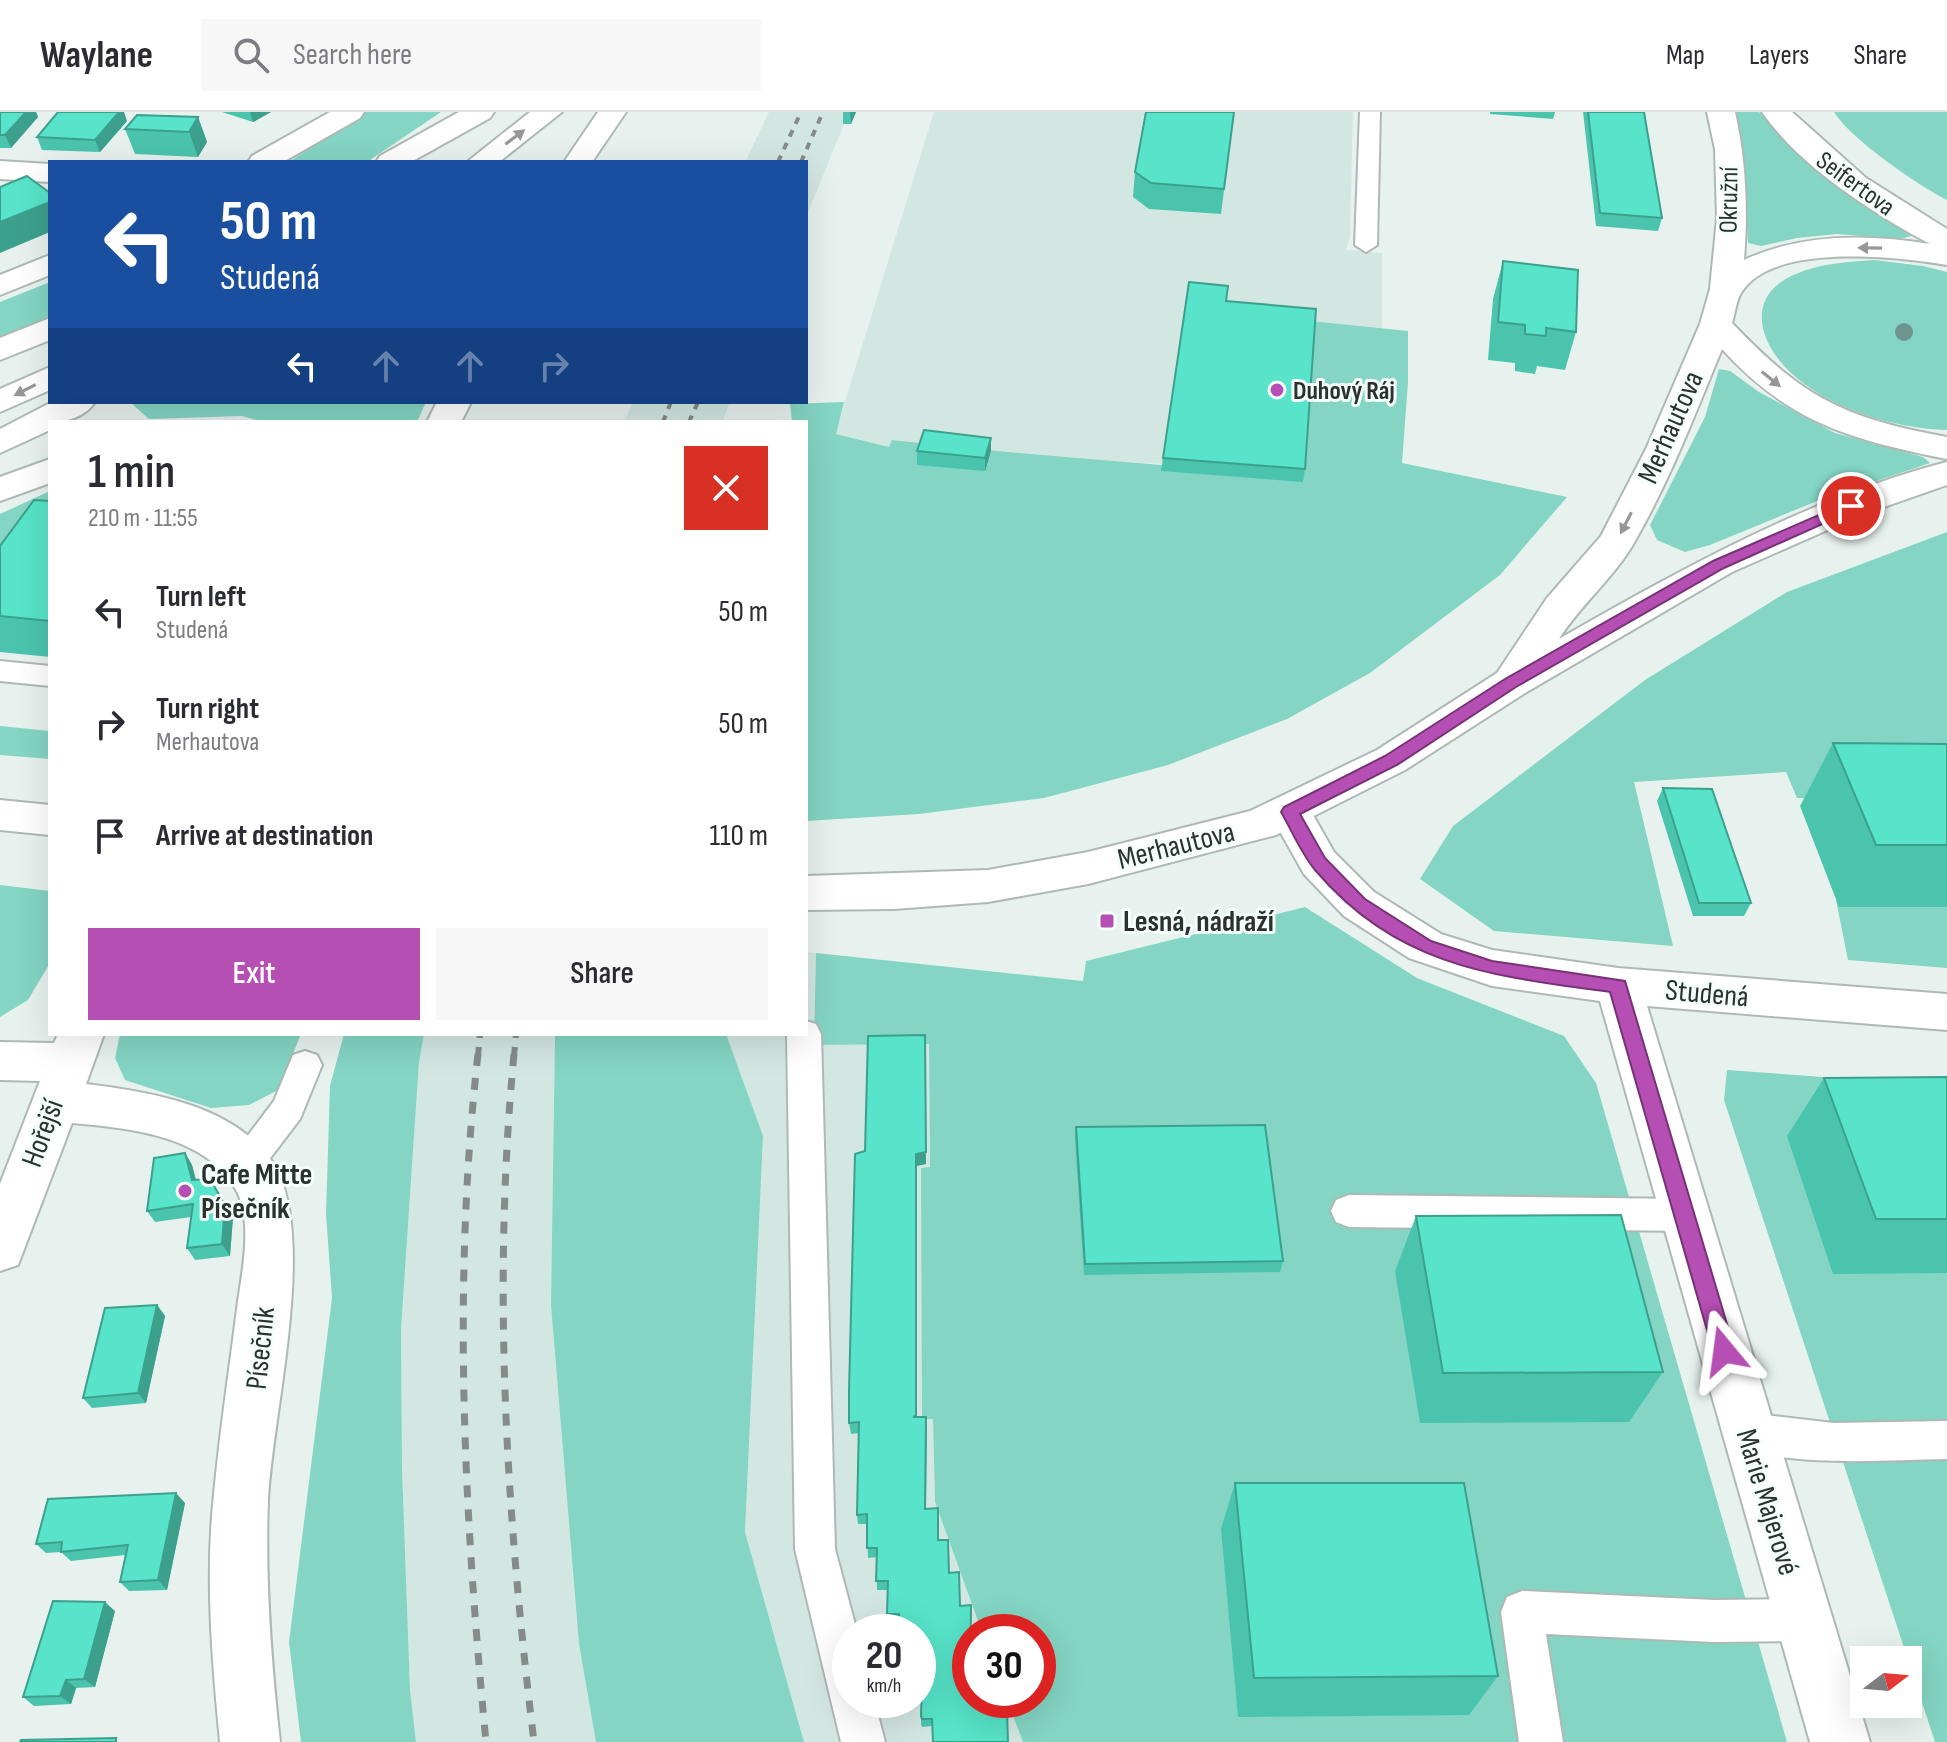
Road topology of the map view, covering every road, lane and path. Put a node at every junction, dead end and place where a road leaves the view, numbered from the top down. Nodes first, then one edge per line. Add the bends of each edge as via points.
1 (350, 112) edge
2 (480, 112) edge
3 (496, 112) edge
4 (548, 112) edge
5 (612, 112) edge
6 (1370, 112) edge
7 (1721, 112) edge
8 (1776, 112) edge
9 (266, 160) edge
10 (394, 160) edge
11 (427, 160) edge
12 (484, 160) edge
13 (579, 160) edge
14 (0, 170) edge
15 (48, 173) edge
16 (1947, 241) edge
17 (1366, 245) dead end
18 (1947, 256) edge
19 (48, 265) edge
20 (0, 286) edge
21 (1726, 289) junction
22 (1716, 324) junction
23 (48, 329) edge
24 (0, 350) edge
25 (48, 378) edge
26 (0, 402) edge
27 (74, 404) edge
28 (0, 443) edge
29 (1947, 448) edge
30 (48, 471) edge
31 (1947, 473) edge
32 (0, 490) edge
33 (0, 671) edge
34 (48, 676) edge
35 (1511, 683) junction
36 (1290, 812) junction
37 (0, 815) edge
38 (48, 820) edge
39 (808, 893) edge
40 (1618, 986) junction
41 (1947, 1012) edge
42 (804, 1036) edge
43 (0, 1061) edge
44 (305, 1065) dead end
45 (68, 1066) edge
46 (245, 1163) junction
47 (1349, 1211) dead end
48 (1685, 1215) junction
49 (0, 1249) edge
50 (1747, 1432) junction
51 (1947, 1440) edge
52 (832, 1618) edge
53 (1804, 1620) junction
54 (857, 1718) edge
55 (250, 1742) edge
56 (863, 1742) edge
57 (1541, 1742) edge
58 (1840, 1742) edge

1 - 9 main road
2 - 10 main road
3 - 11 main road
12 -> 4 main road
5 - 13 main road
6 - 17 lane
7 - 21 main road, Okružní via 1729,149 1732,218
8 - 16 main road, Seifertova via 1851,182
14 - 15 main road
18 -> 21 main road via 1905,249 1790,253 1755,266
19 - 20 main road
21 - 22 main road, Okružní
22 -> 29 main road via 1770,381 1817,409 1900,439
22 -> 35 main road, Merhautova via 1617,541 1560,607
23 - 24 main road
25 -> 26 main road
27 - 28 main road
30 - 32 main road
31 - 35 main road, Merhautova via 1851,506 1719,564
33 - 34 lane
35 - 36 main road, Merhautova via 1391,760
36 - 39 main road, Merhautova via 1088,868 988,886
36 - 40 main road, Studená via 1319,863 1359,904 1425,946 1492,968
37 - 38 main road
40 - 41 main road, Studená
40 - 48 main road, Marie Majerové
42 - 52 lane via 815,1549
43 - 45 main road, Písečník
44 - 46 lane via 288,1109
45 - 46 main road, Písečník via 124,1109 178,1123 230,1148
45 - 49 main road, Hořejší
46 - 55 main road, Písečník via 263,1195 270,1232 239,1542 239,1636
47 - 48 lane
48 - 50 main road, Marie Majerové
50 - 51 lane via 1834,1442
50 - 53 main road, Marie Majerové
53 - 57 lane via 1522,1612
53 - 58 main road, Marie Majerové
54 - 56 lane

